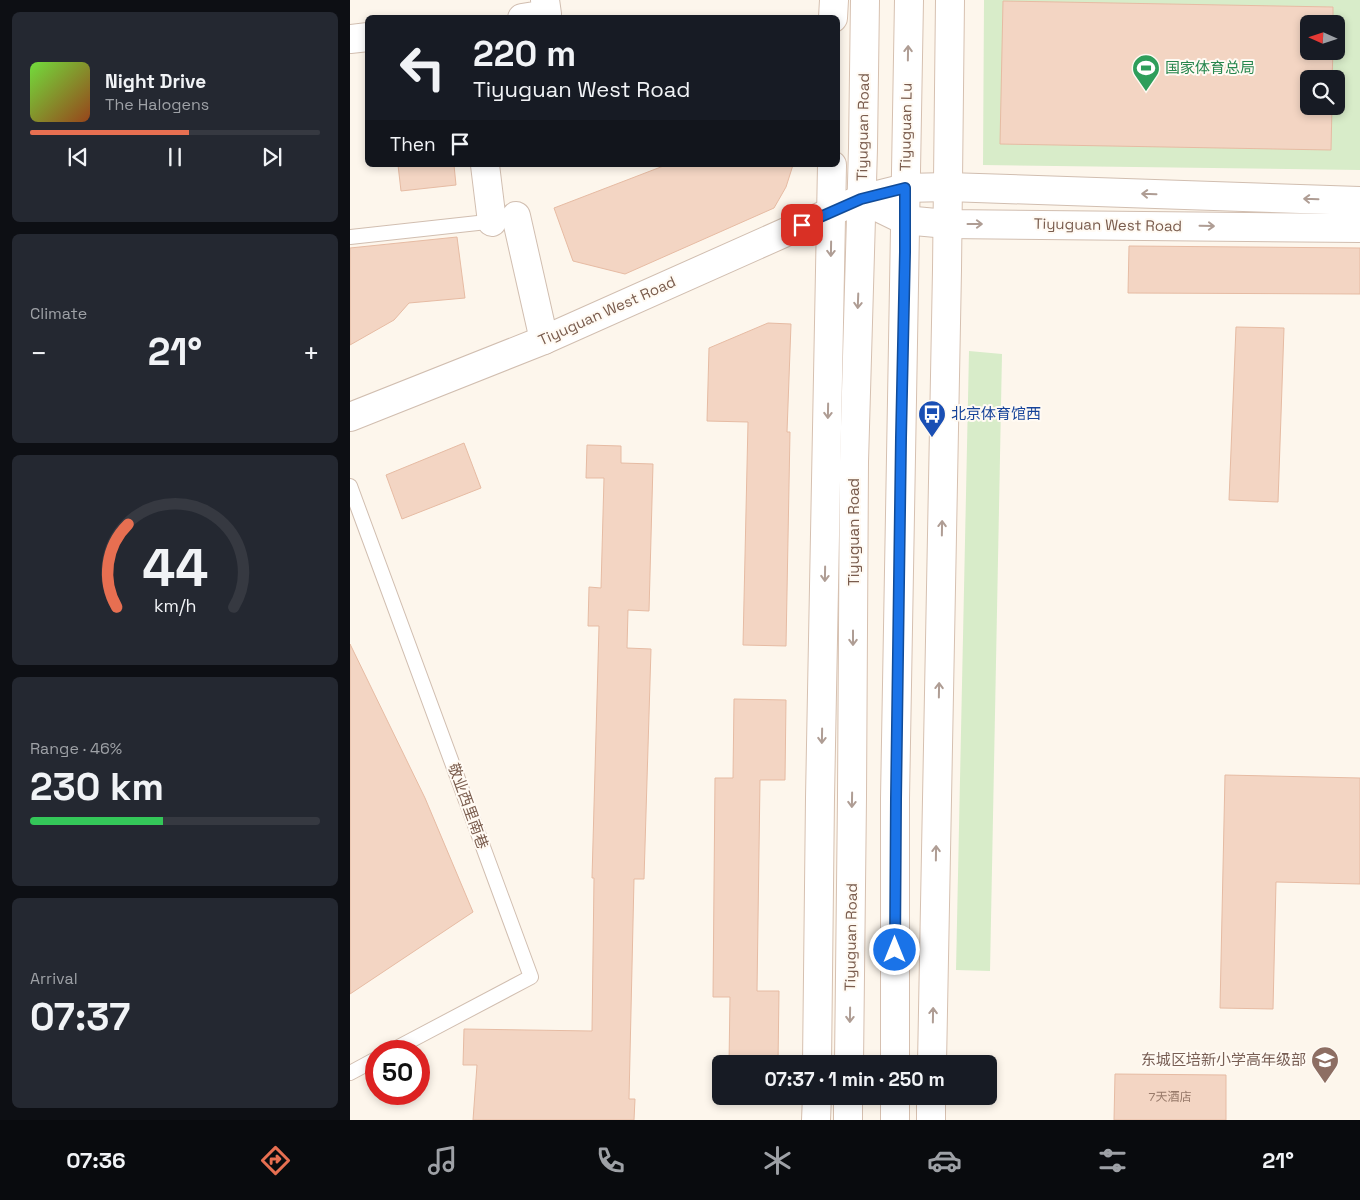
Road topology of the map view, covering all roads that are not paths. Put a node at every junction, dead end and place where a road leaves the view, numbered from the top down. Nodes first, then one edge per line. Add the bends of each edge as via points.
1 (545, 0) edge
2 (834, 0) edge
3 (864, 0) edge
4 (909, 0) edge
5 (950, 0) edge
6 (541, 15) edge
7 (834, 15) edge
8 (365, 37) edge
9 (350, 39) edge
10 (486, 167) edge
11 (832, 167) edge
12 (948, 187) junction
13 (905, 188) junction
14 (861, 199) junction
15 (1360, 201) edge
16 (831, 212) junction
17 (504, 219) junction
18 (904, 220) junction
19 (947, 224) junction
20 (1360, 228) edge
21 (350, 237) edge
22 (544, 340) junction
23 (350, 417) edge
24 (350, 486) edge
25 (412, 1040) edge
26 (817, 1055) edge
27 (849, 1055) edge
28 (895, 1055) edge
29 (932, 1055) edge
30 (365, 1065) edge
31 (350, 1074) edge
32 (816, 1105) edge
33 (848, 1105) edge
34 (895, 1105) edge
35 (931, 1105) edge
36 (816, 1120) edge
37 (848, 1120) edge
38 (895, 1120) edge
39 (931, 1120) edge

1 - 6 street via 547,14
2 - 7 street
3 - 14 street, Tiyuguan Road
13 -> 4 street, Tiyuguan Lu
5 - 12 street
8 - 9 street
10 - 17 street
11 - 16 street
12 - 13 street, Tiyuguan West Road
15 -> 12 street, Tiyuguan West Road
12 - 19 street
13 - 14 street, Tiyuguan West Road
13 - 18 street, Tiyuguan Lu
14 - 16 street, Tiyuguan West Road
14 - 18 street, Tiyuguan West Road
14 -> 27 street, Tiyuguan Road via 854,462
16 - 22 street, Tiyuguan West Road
16 -> 26 street
17 - 21 lane
17 - 22 street
18 - 19 street, Tiyuguan West Road
18 - 28 street, Tiyuguan Lu
19 -> 20 street, Tiyuguan West Road
29 -> 19 street
22 - 23 street, Tiyuguan West Road
24 - 25 lane, 敬业西里南巷 via 531,976
30 - 31 lane
32 - 36 street
33 - 37 street
34 - 38 street
35 - 39 street

